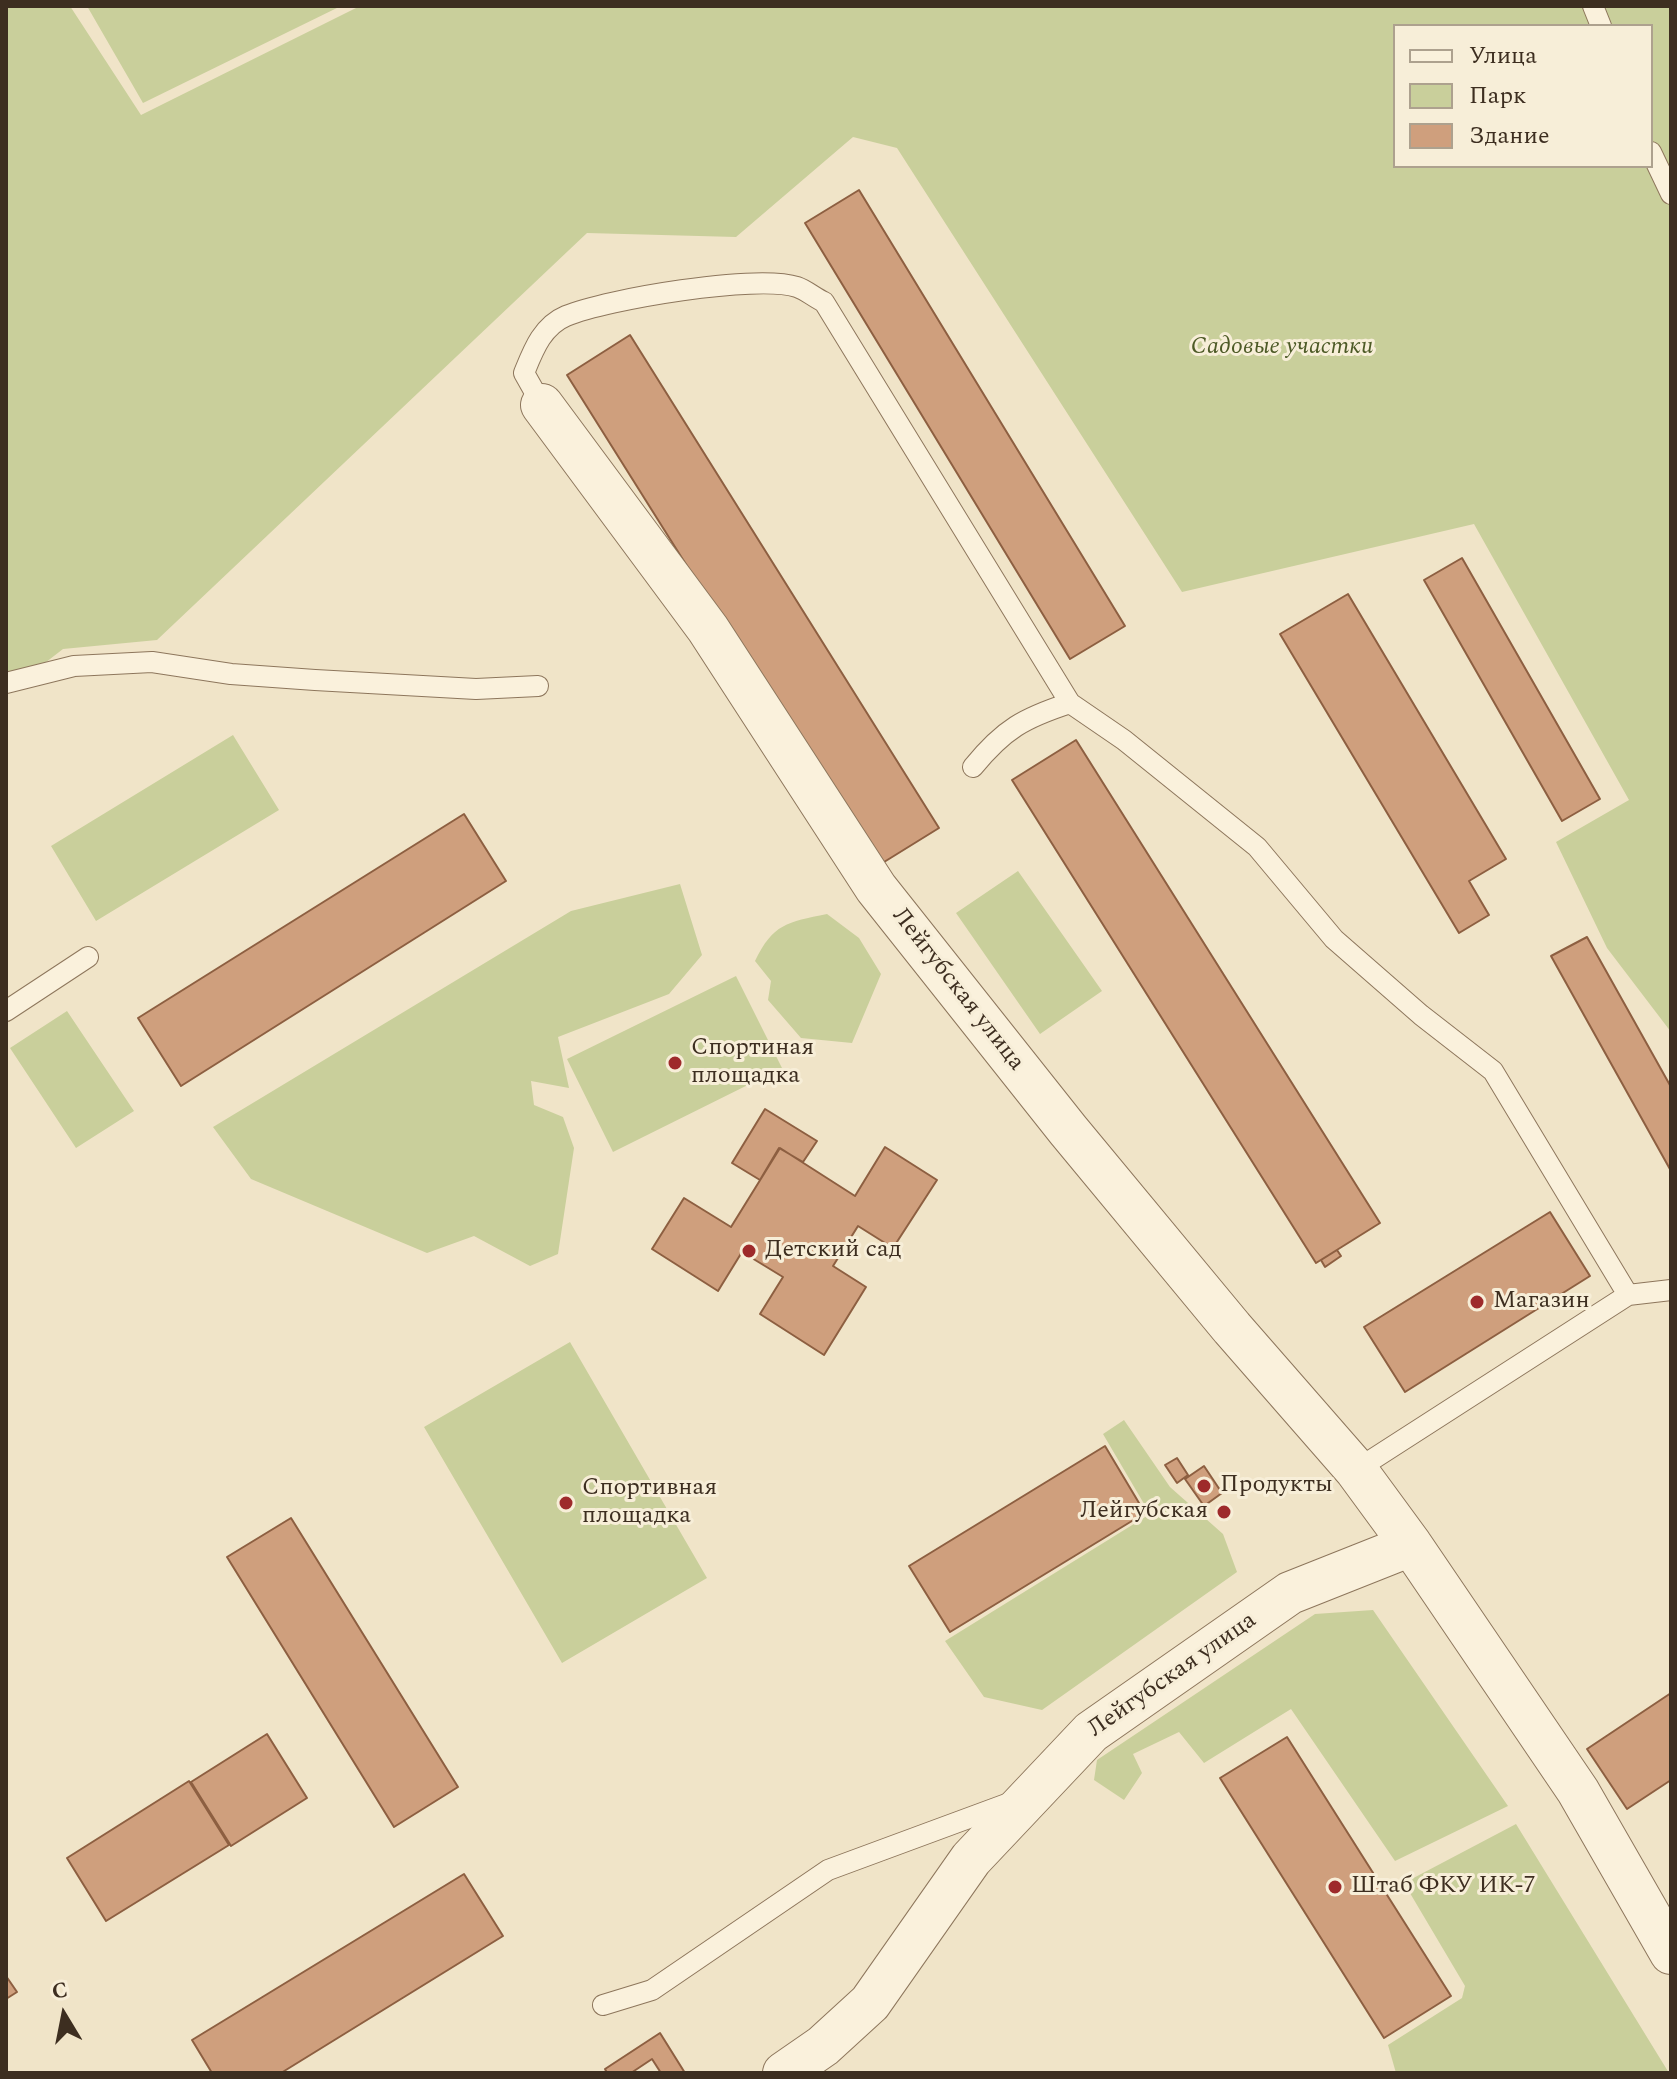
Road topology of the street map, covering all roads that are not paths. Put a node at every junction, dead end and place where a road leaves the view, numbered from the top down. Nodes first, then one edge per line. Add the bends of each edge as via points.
1 (1653, 156) edge
2 (1671, 194) edge
3 (542, 405) joint
4 (6, 683) edge
5 (538, 686) dead end
6 (1070, 703) junction
7 (973, 767) dead end
8 (88, 957) dead end
9 (6, 1011) edge
10 (1671, 1290) edge
11 (1628, 1295) junction
12 (1356, 1470) junction
13 (1411, 1545) junction
14 (1027, 1796) junction
15 (1671, 1953) edge
16 (603, 2005) dead end
17 (784, 2073) edge

1 - 2 lane
3 - 6 lane via 524,373 537,340 564,316 645,297 754,284 796,287 824,302
3 - 12 street, Лейгубская улица via 708,629 876,888 1068,1130
4 - 5 lane via 74,666 152,662 301,679 476,689
6 - 7 lane via 1016,723
6 - 11 lane via 1257,847 1334,939 1493,1071
8 - 9 lane
10 - 11 lane
11 - 12 lane
12 - 13 street, Лейгубская улица
13 - 14 street, Лейгубская улица via 1290,1593 1091,1732
13 - 15 street, Лейгубская улица via 1578,1791
14 - 16 lane via 828,1870 652,1990
14 - 17 street, Лейгубская улица via 971,1859 870,2003

